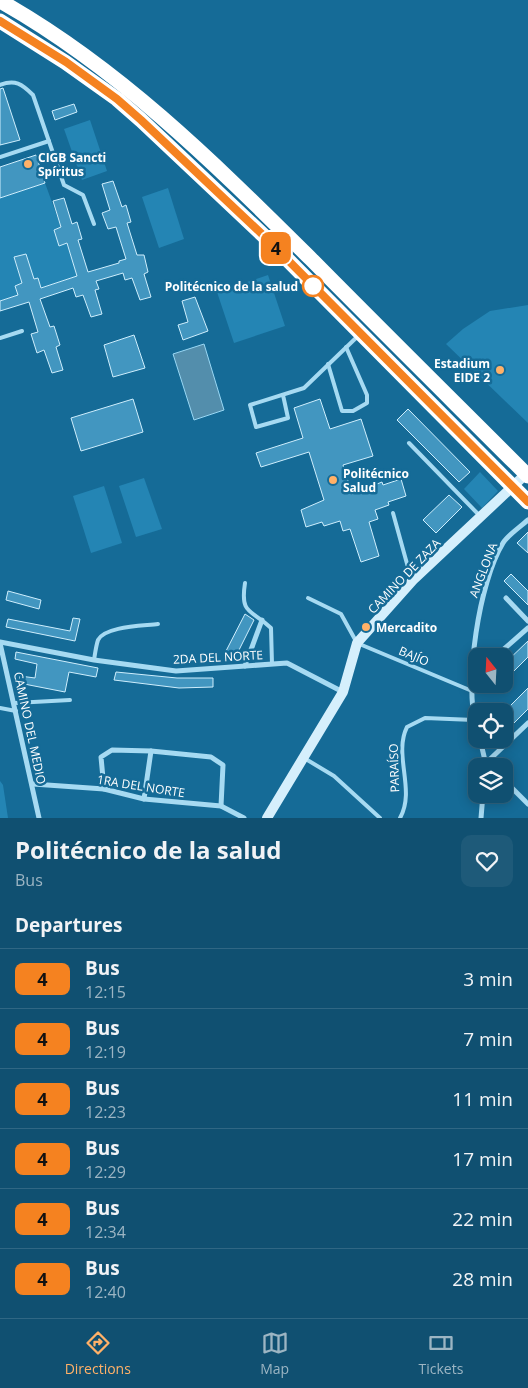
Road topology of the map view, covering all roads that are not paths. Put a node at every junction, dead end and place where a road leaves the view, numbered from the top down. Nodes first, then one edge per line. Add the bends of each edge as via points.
1 (0, 1) edge
2 (0, 21) edge
3 (0, 84) edge
4 (49, 140) junction
5 (0, 156) edge
6 (94, 224) dead end
7 (372, 321) junction
8 (22, 331) dead end
9 (360, 334) junction
10 (0, 338) edge
11 (346, 347) junction
12 (328, 364) junction
13 (283, 395) junction
14 (409, 443) dead end
15 (527, 474) edge
16 (513, 486) junction
17 (528, 502) edge
18 (392, 514) dead end
19 (481, 516) junction
20 (528, 520) edge
21 (414, 579) junction
22 (245, 583) dead end
23 (308, 598) dead end
24 (506, 598) dead end
25 (262, 620) junction
26 (528, 621) edge
27 (158, 624) dead end
28 (528, 628) edge
29 (0, 642) edge
30 (357, 643) junction
31 (477, 648) edge
32 (505, 648) edge
33 (94, 660) junction
34 (272, 664) junction
35 (245, 666) junction
36 (468, 689) edge
37 (343, 692) junction
38 (70, 700) dead end
39 (14, 702) junction
40 (0, 708) edge
41 (16, 711) junction
42 (468, 720) edge
43 (528, 723) edge
44 (151, 751) junction
45 (304, 758) junction
46 (494, 758) edge
47 (33, 784) junction
48 (104, 789) junction
49 (513, 789) edge
50 (144, 799) junction
51 (482, 803) edge
52 (528, 804) edge
53 (221, 806) junction
54 (39, 818) edge
55 (244, 818) edge
56 (267, 818) edge
57 (380, 818) edge
58 (400, 818) edge
59 (481, 818) edge

1 - 7 highway via 135,93 216,165
2 - 9 highway via 117,99 216,190
3 - 4 lane via 11,81 23,85 33,96
4 - 5 lane
4 - 6 lane via 64,185 84,195
7 - 9 highway
7 - 15 highway
8 - 10 lane
9 - 11 lane
9 - 16 highway
11 - 12 lane
11 - 12 lane via 367,395 367,403 353,411 342,411
12 - 13 lane via 304,388
13 - 13 lane via 250,405 256,427 288,418
14 - 19 lane
15 - 16 street, CAMINO DE ZAZA
16 - 17 highway
16 - 19 street, CAMINO DE ZAZA
18 - 21 lane
19 - 21 street, CAMINO DE ZAZA
20 - 31 street, ANGLONA via 503,542 481,600
21 - 30 street, CAMINO DE ZAZA
22 - 25 lane via 242,600 248,611
23 - 30 lane via 341,614
24 - 26 street
25 - 34 lane via 270,628
25 - 35 street
27 - 33 lane via 104,633 99,639
28 - 32 street
29 - 33 street, 2DA DEL NORTE
29 - 39 street, CAMINO DEL MEDIO
30 - 36 lane, BAJÍO
30 - 37 street, CAMINO DE ZAZA
33 - 35 street, 2DA DEL NORTE via 176,671
34 - 35 street, 2DA DEL NORTE
34 - 37 street, 2DA DEL NORTE via 287,663
37 - 45 street, CAMINO DE ZAZA
38 - 39 lane
39 - 41 street, CAMINO DEL MEDIO
40 - 41 lane
41 - 47 street, CAMINO DEL MEDIO
42 - 58 lane, PARAÍSO via 425,718 407,727 401,748 406,794
43 - 46 street
44 - 48 street via 112,750 105,753 101,757
44 - 50 street
44 - 53 street via 219,760 223,765
45 - 56 street, CAMINO DE ZAZA
45 - 57 lane via 334,776
47 - 48 street, 1RA DEL NORTE
47 - 54 street, CAMINO DEL MEDIO
48 - 50 street, 1RA DEL NORTE
49 - 52 street
50 - 53 street, 1RA DEL NORTE
51 - 59 street
53 - 55 street, 1RA DEL NORTE

